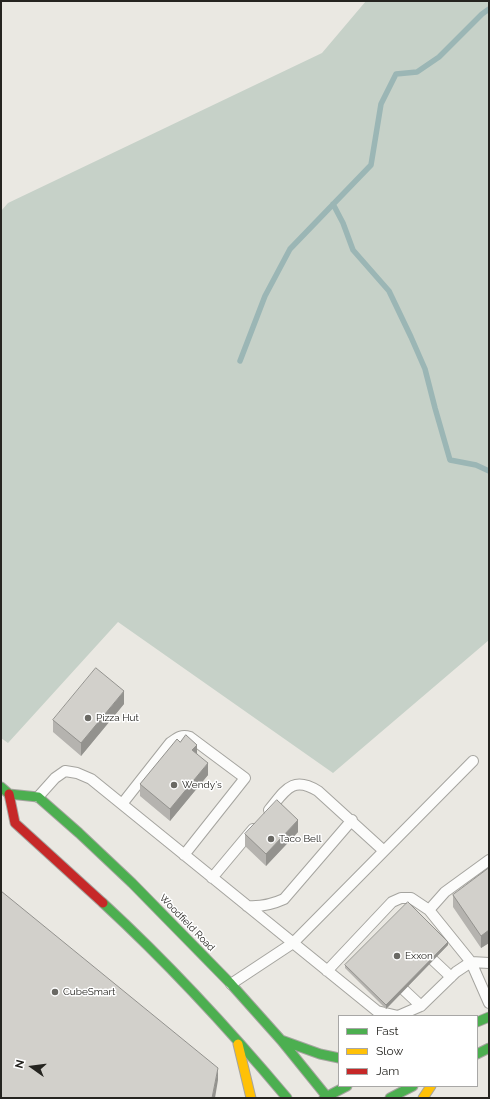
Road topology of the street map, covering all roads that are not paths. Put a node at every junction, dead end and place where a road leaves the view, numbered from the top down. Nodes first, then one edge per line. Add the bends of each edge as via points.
1 (473, 761) dead end
2 (1, 787) edge
3 (9, 794) junction
4 (38, 797) junction
5 (122, 804) junction
6 (352, 820) junction
7 (384, 851) junction
8 (184, 855) junction
9 (489, 860) edge
10 (212, 878) junction
11 (247, 906) junction
12 (429, 910) junction
13 (382, 913) junction
14 (392, 921) edge
15 (293, 943) junction
16 (353, 943) junction
17 (361, 952) edge
18 (433, 960) edge
19 (471, 962) junction
20 (489, 963) edge
21 (327, 971) junction
22 (451, 977) junction
23 (231, 984) junction
24 (404, 990) edge
25 (489, 1003) edge
26 (421, 1006) junction
27 (394, 1015) edge
28 (400, 1015) edge
29 (489, 1017) edge
30 (478, 1022) edge
31 (237, 1039) junction
32 (281, 1040) junction
33 (489, 1048) edge
34 (478, 1054) edge
35 (338, 1058) edge
36 (345, 1087) edge
37 (411, 1087) edge
38 (430, 1087) edge
39 (326, 1097) edge
40 (251, 1098) edge
41 (288, 1098) edge
42 (390, 1098) edge
43 (423, 1098) edge

1 - 7 lane
2 - 3 main road
3 - 4 main road
3 - 31 main road via 15,823 105,905
4 - 5 lane via 64,771 91,779
4 - 23 main road, Woodfield Road via 132,883
5 - 8 lane
5 - 8 lane via 170,743 184,735 245,778
6 - 7 lane
6 - 10 lane via 308,785 293,786 286,790
6 - 11 lane via 284,899 261,907
7 - 15 lane
8 - 10 lane
9 - 12 lane via 446,892
10 - 11 lane
11 - 15 lane
12 - 13 lane via 410,898 401,898 392,902
12 - 19 lane
13 - 14 lane
13 - 16 lane
15 - 21 lane
15 - 23 lane
16 - 17 lane
16 - 21 lane
18 - 22 lane
19 - 20 lane
19 - 22 lane
19 - 25 lane
21 - 27 lane via 377,1011
22 - 26 lane
23 - 32 main road, Woodfield Road
24 - 26 lane
26 - 28 lane
29 - 30 main road
31 - 40 main road
31 - 41 main road
32 - 35 main road
32 - 39 main road, Woodfield Road
33 - 34 main road
36 - 39 main road
37 - 42 main road
38 - 43 main road

